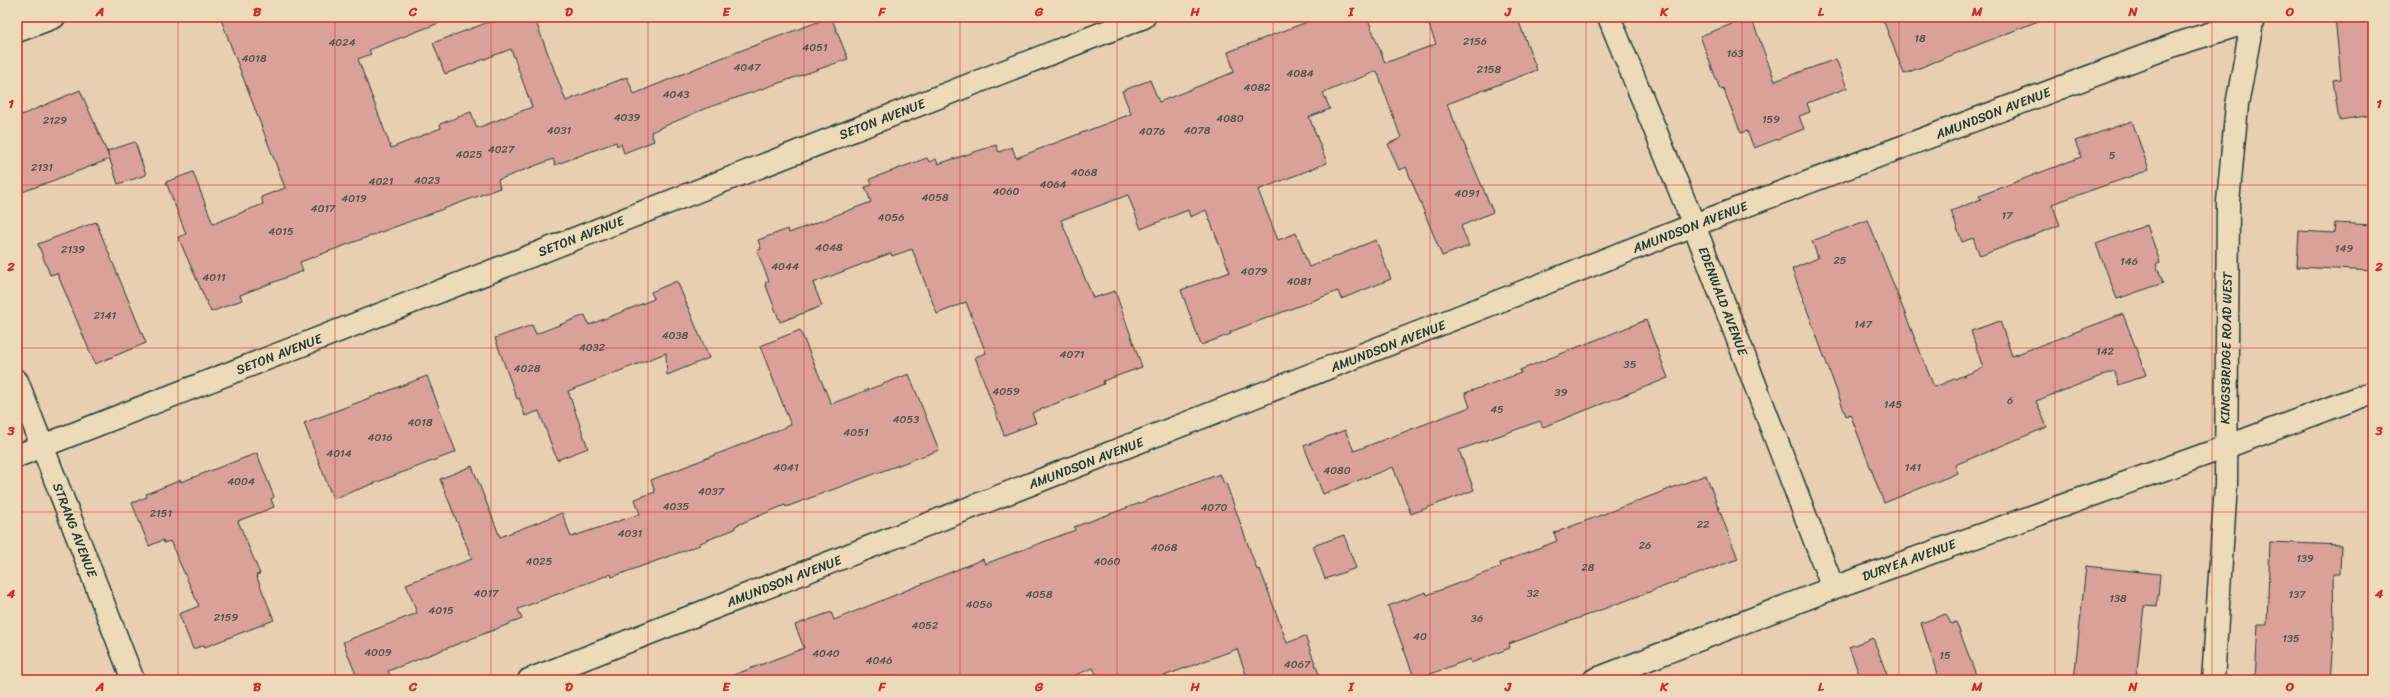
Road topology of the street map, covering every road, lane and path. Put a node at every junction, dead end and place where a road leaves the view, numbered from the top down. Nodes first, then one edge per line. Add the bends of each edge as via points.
1 (54, 17) edge
2 (1144, 17) edge
3 (1609, 17) edge
4 (2252, 19) edge
5 (17, 31) edge
6 (1694, 225) junction
7 (17, 381) edge
8 (2373, 392) edge
9 (42, 446) junction
10 (2226, 447) junction
11 (17, 456) edge
12 (1833, 588) junction
13 (133, 680) edge
14 (529, 680) edge
15 (1594, 680) edge
16 (2213, 680) edge

1 - 5 street
2 - 9 street, SETON AVENUE
3 - 6 street, EDENWALD AVENUE
4 - 6 street, AMUNDSON AVENUE via 2177,44
4 - 10 street, KINGSBRIDGE ROAD WEST via 2236,105 2228,202
6 - 12 street, EDENWALD AVENUE
6 - 14 street, AMUNDSON AVENUE
7 - 9 street, STRANG AVENUE
8 - 10 street, DURYEA AVENUE
9 - 11 street, SETON AVENUE
9 - 13 street, STRANG AVENUE
10 - 12 street, DURYEA AVENUE
10 - 16 street, KINGSBRIDGE ROAD WEST
12 - 15 street, DURYEA AVENUE

